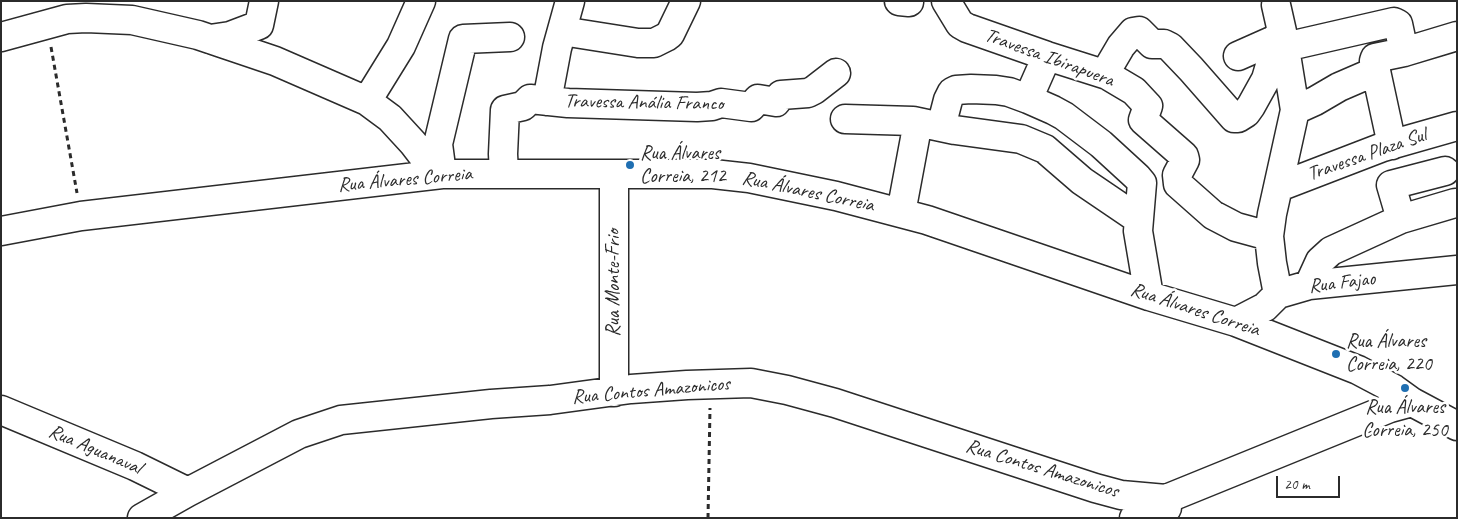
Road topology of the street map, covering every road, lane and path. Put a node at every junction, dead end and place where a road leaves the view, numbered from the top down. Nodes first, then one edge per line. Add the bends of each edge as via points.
1 (264, 1) edge
2 (421, 1) edge
3 (570, 1) edge
4 (686, 1) edge
5 (946, 1) edge
6 (1276, 5) dead end
7 (47, 24) junction
8 (562, 31) junction
9 (1457, 36) edge
10 (1, 37) edge
11 (510, 37) dead end
12 (210, 39) junction
13 (1281, 41) junction
14 (1404, 52) junction
15 (1048, 56) junction
16 (1238, 56) dead end
17 (1376, 71) junction
18 (836, 73) dead end
19 (1107, 75) junction
20 (1028, 98) junction
21 (367, 101) junction
22 (547, 101) junction
23 (1053, 110) junction
24 (1295, 110) junction
25 (845, 119) dead end
26 (929, 124) junction
27 (1457, 126) edge
28 (1040, 146) junction
29 (1382, 148) junction
30 (504, 173) junction
31 (614, 174) junction
32 (438, 175) junction
33 (1279, 187) junction
34 (1455, 203) dead end
35 (900, 213) junction
36 (81, 216) junction
37 (1401, 218) junction
38 (1138, 219) junction
39 (1, 230) edge
40 (1269, 236) junction
41 (1457, 270) edge
42 (1309, 285) junction
43 (1278, 294) junction
44 (1149, 296) junction
45 (1236, 322) junction
46 (711, 385) junction
47 (614, 392) junction
48 (1412, 402) junction
49 (1, 410) edge
50 (1457, 426) edge
51 (188, 492) junction
52 (1169, 508) edge
53 (142, 518) edge
54 (708, 518) edge
55 (1134, 518) edge

1 - 12 street via 259,25 230,36
2 - 21 street via 400,46
3 - 8 street
4 - 8 street via 670,34 654,43
5 - 15 street, Travessa Ibirapuera via 964,26
6 - 13 street
7 - 10 street
7 - 12 street via 67,19 111,18 164,26
7 - 36 path
8 - 22 street
9 - 14 street
11 - 32 street via 463,40 441,126
12 - 21 street via 275,61
13 - 14 street via 1394,22 1398,24
13 - 16 street
13 - 19 street via 1259,93 1239,118 1234,118 1170,47 1152,44 1136,30 1121,46
13 - 24 street
14 - 17 street via 1375,58
15 - 19 street, Travessa Ibirapuera
15 - 20 street
17 - 24 street
17 - 29 street
18 - 22 street, Travessa Anália Franco via 808,93 781,95 776,102 758,99 751,107 721,103 697,107
19 - 40 street, Travessa Ibirapuera via 1134,91 1148,106 1143,120 1184,156 1177,175 1178,184 1213,215 1236,227
20 - 23 street
20 - 26 street via 996,90 956,90
21 - 32 street via 390,118
22 - 30 street, Travessa Anália Franco via 530,99 523,106 505,110
23 - 28 street
23 - 38 street via 1101,144 1137,176 1142,183
24 - 33 street
25 - 26 street
26 - 28 street via 1021,139
26 - 35 street
27 - 29 street, Travessa Plaza Sul
28 - 38 street via 1082,181
29 - 33 street, Travessa Plaza Sul
29 - 37 street via 1381,180 1384,182 1441,169 1391,185
30 - 31 street, Rua Álvares Correia
30 - 32 street, Rua Álvares Correia
31 - 35 street, Rua Álvares Correia via 713,174 748,178
31 - 47 street, Rua Monte-Frio
32 - 36 street, Rua Álvares Correia
33 - 40 street
34 - 37 street
35 - 44 street, Rua Álvares Correia
36 - 39 street, Rua Álvares Correia
37 - 42 street via 1331,251 1320,261
38 - 44 street
40 - 43 street
41 - 42 street, Rua Fajao
42 - 43 street, Rua Fajao
43 - 45 street, Rua Fajao via 1266,307
44 - 45 street, Rua Álvares Correia
45 - 48 street, Rua Álvares Correia via 1358,370
46 - 47 street, Rua Contos Amazonicos
46 - 52 street, Rua Contos Amazonicos via 751,383 787,390 1095,488
46 - 54 path
47 - 51 street, Rua Contos Amazonicos via 341,420 299,434
48 - 50 street, Rua Álvares Correia
48 - 52 street via 1390,408
49 - 51 street, Rua Aguanaval
51 - 53 street, Rua Contos Amazonicos
52 - 55 street

